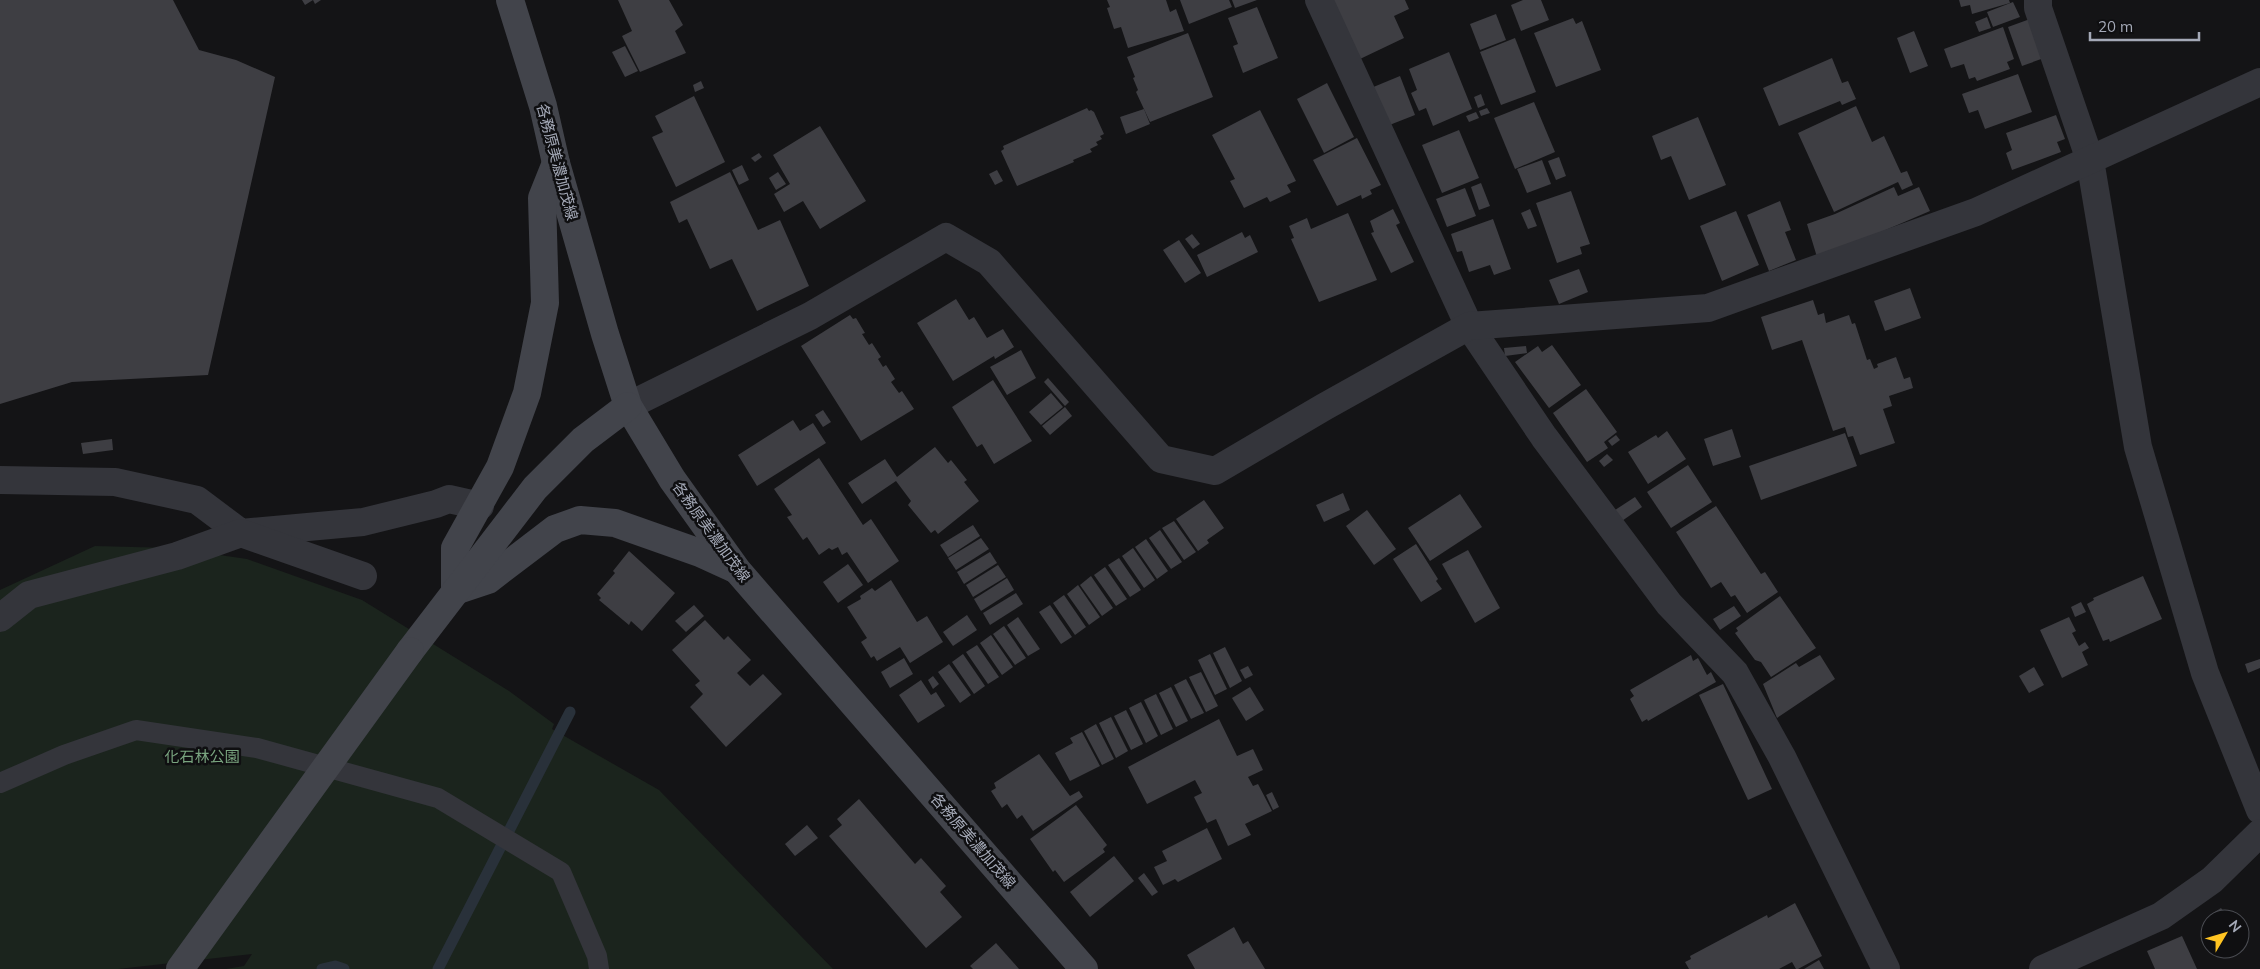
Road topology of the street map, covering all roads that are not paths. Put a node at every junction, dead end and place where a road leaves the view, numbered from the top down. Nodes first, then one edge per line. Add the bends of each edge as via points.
1 (510, 0) edge
2 (1319, 0) edge
3 (2038, 0) edge
4 (2260, 82) edge
5 (2090, 160) junction
6 (556, 163) junction
7 (1469, 326) junction
8 (628, 406) junction
9 (0, 480) edge
10 (480, 506) junction
11 (241, 533) junction
12 (737, 570) junction
13 (362, 576) dead end
14 (455, 591) junction
15 (0, 618) edge
16 (0, 783) edge
17 (2260, 810) edge
18 (2260, 833) edge
19 (598, 963) edge
20 (180, 969) edge
21 (1084, 969) edge
22 (1886, 969) edge
23 (2043, 969) edge

1 - 6 street, 各務原美濃加茂線 via 543,106
2 - 7 street
3 - 5 street
4 - 5 street
5 - 7 street via 1976,212 1708,308
5 - 17 street via 2138,447 2205,673
6 - 8 street, 各務原美濃加茂線
6 - 10 street via 542,198 545,303 527,393 500,467
7 - 8 street via 1215,471 1161,459 989,262 946,237 810,316
7 - 22 street via 1544,437 1669,604 1735,673 1782,758
8 - 12 street, 各務原美濃加茂線 via 672,479
8 - 14 street via 583,440 535,488
9 - 11 street via 115,482 188,498 197,500
10 - 11 street via 449,499 364,522
10 - 14 street via 455,548
11 - 13 street
11 - 15 street via 177,556 29,594
12 - 14 street via 700,553 615,523 580,520 554,529 488,580
12 - 21 street, 各務原美濃加茂線
14 - 20 street, bridge
16 - 19 lane via 64,755 136,730 257,748 438,798 561,872
18 - 23 street via 2212,880 2161,916

